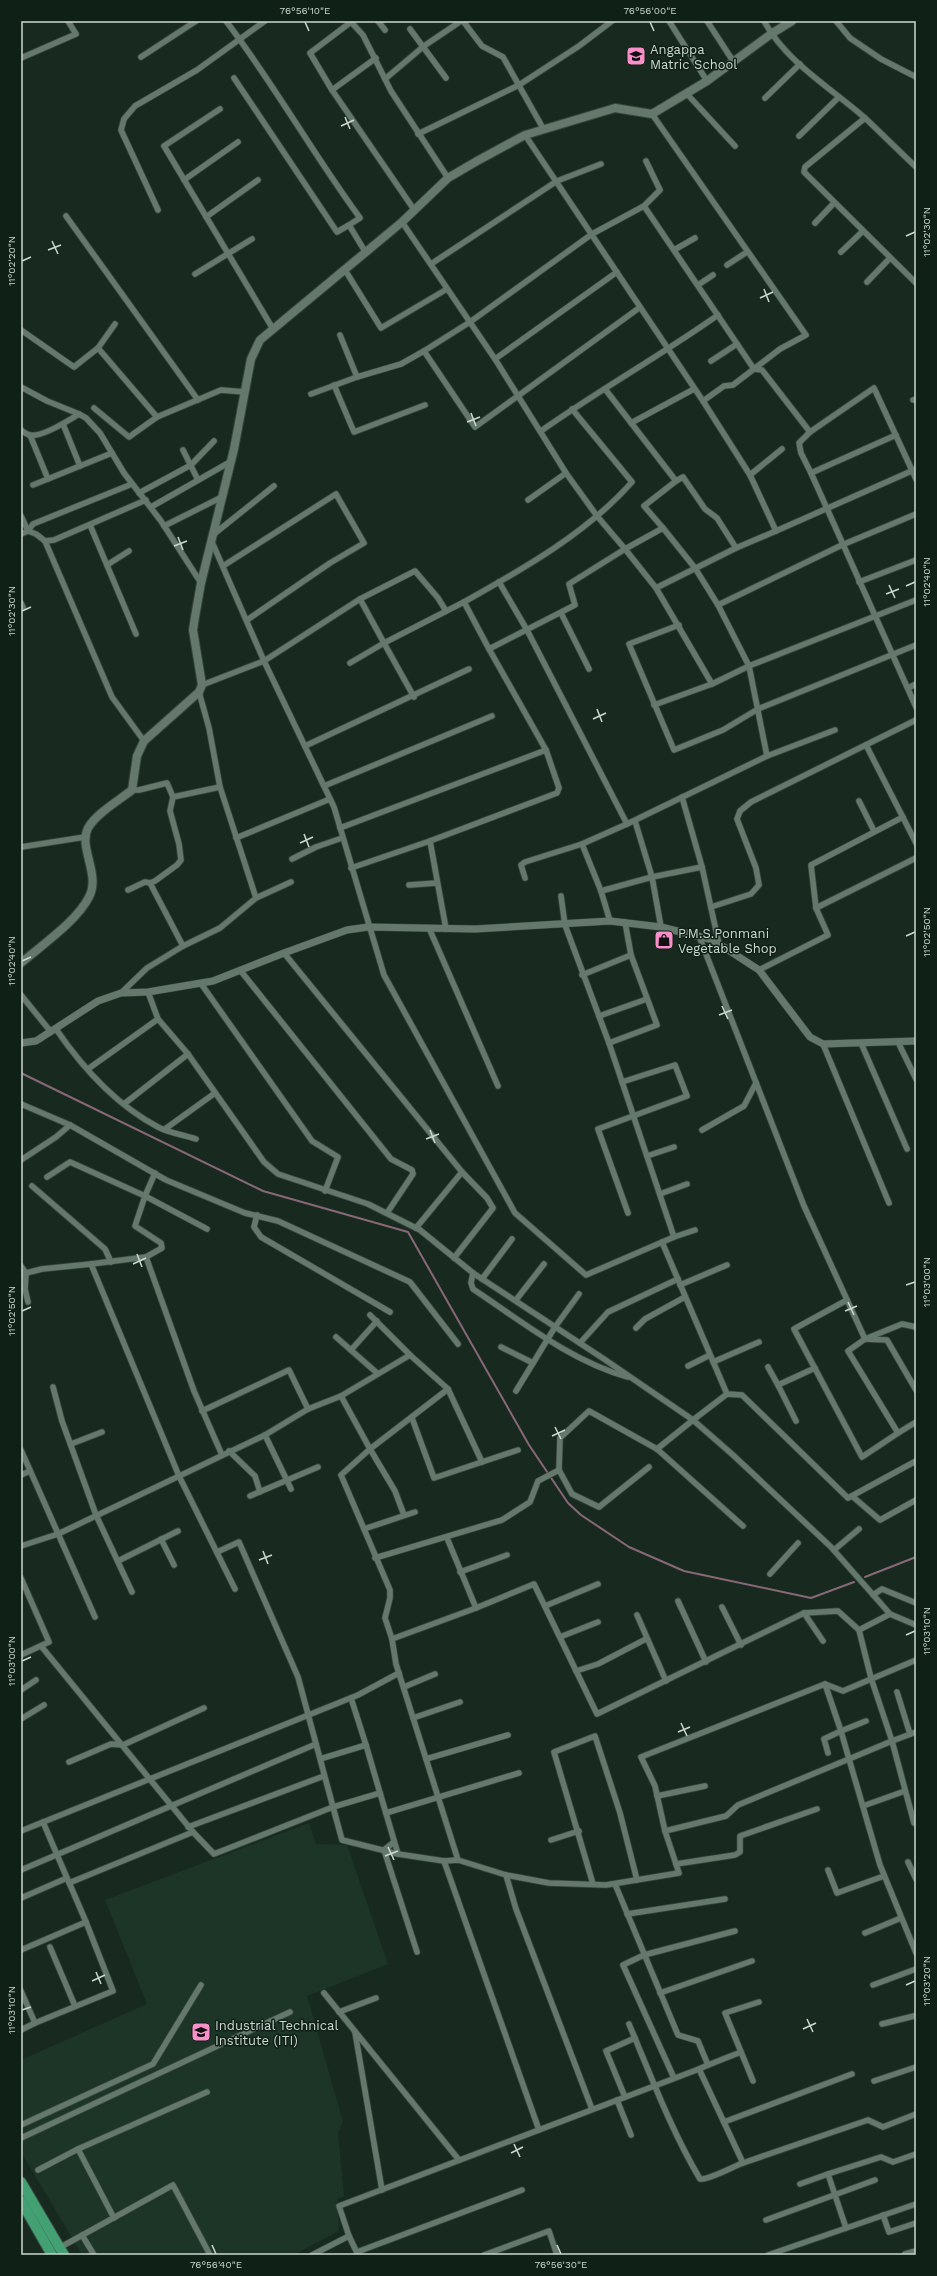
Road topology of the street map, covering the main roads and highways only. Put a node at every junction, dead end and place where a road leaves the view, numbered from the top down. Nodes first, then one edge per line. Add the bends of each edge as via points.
1 (792, 21) edge
2 (21, 963) edge
3 (21, 2182) edge
4 (21, 2202) edge
5 (58, 2253) edge

1 - 2 main road via 770,34 707,81 652,114 615,108 525,134 448,178 402,222 260,340 251,359 201,583 193,630 201,688 144,741 137,756 132,790 96,819 85,837 93,887 89,898 68,924
3 - 5 highway
4 - 5 highway

